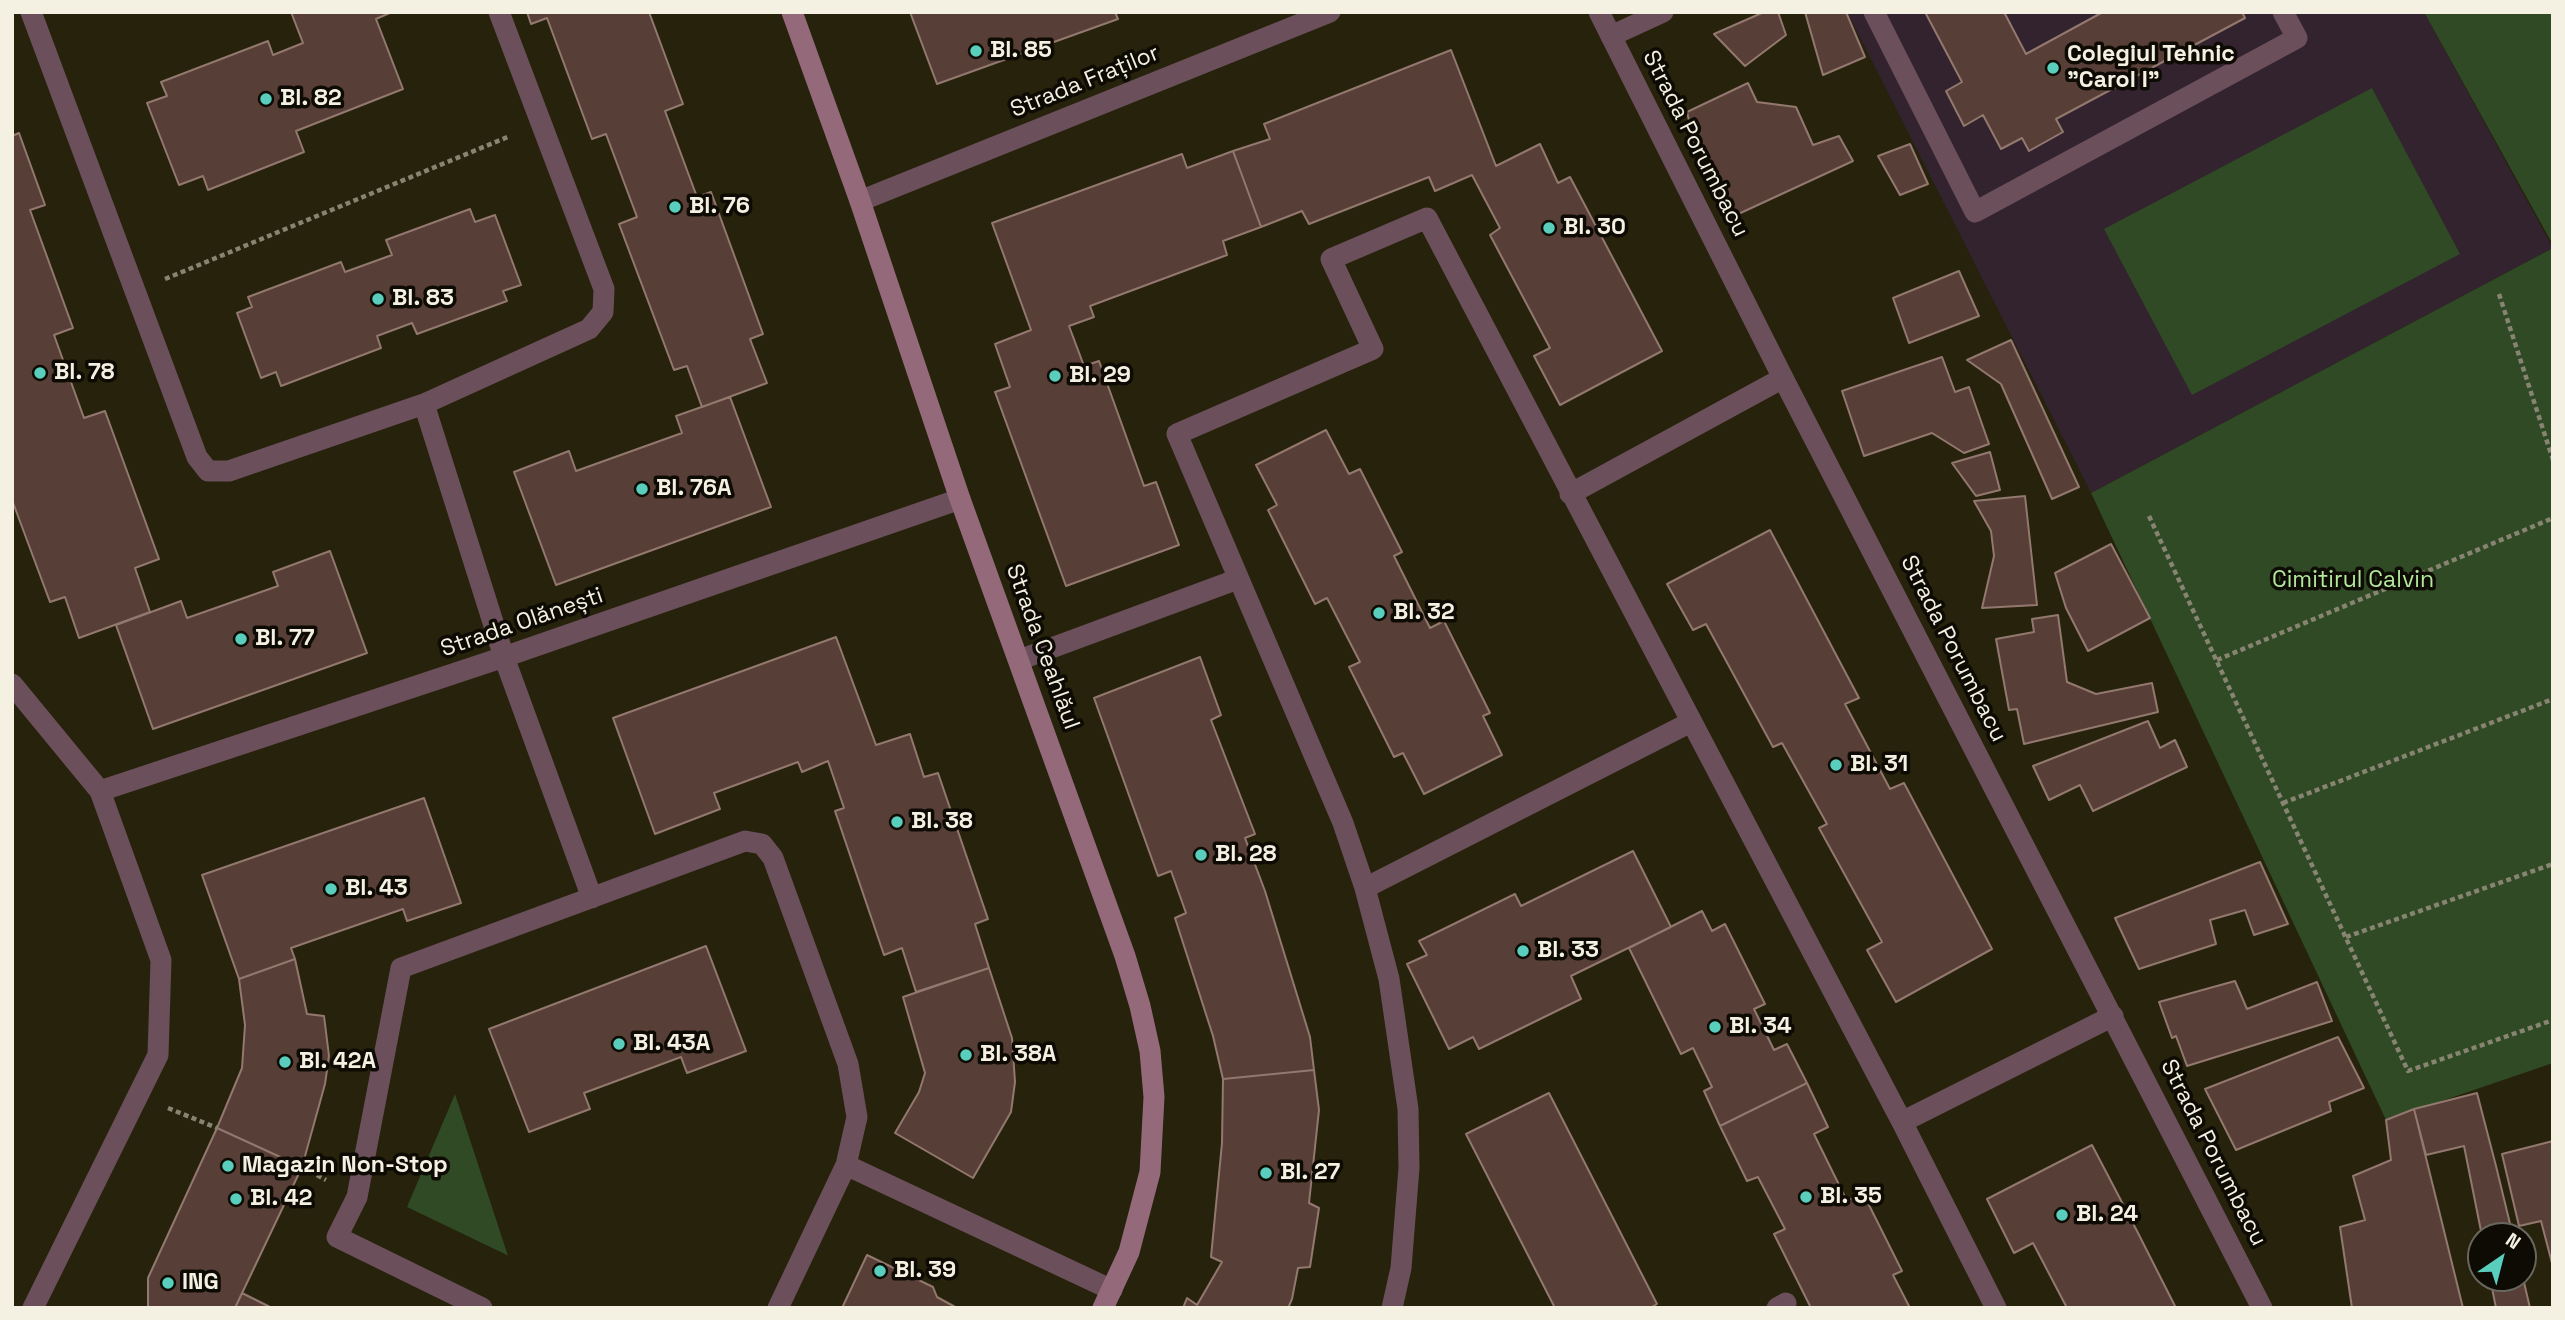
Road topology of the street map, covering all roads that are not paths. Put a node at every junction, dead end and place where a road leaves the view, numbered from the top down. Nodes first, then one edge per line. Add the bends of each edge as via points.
1 (31, 12) edge
2 (499, 12) edge
3 (792, 12) edge
4 (1330, 12) edge
5 (1599, 12) edge
6 (1662, 12) edge
7 (1874, 12) edge
8 (2283, 12) edge
9 (1611, 36) junction
10 (860, 201) junction
11 (1783, 378) junction
12 (424, 404) junction
13 (1570, 494) junction
14 (960, 499) junction
15 (1238, 579) junction
16 (504, 657) junction
17 (1019, 660) junction
18 (12, 684) edge
19 (1691, 722) junction
20 (100, 791) junction
21 (1365, 888) junction
22 (592, 898) junction
23 (2113, 1016) junction
24 (1902, 1122) junction
25 (846, 1165) junction
26 (1107, 1299) edge
27 (33, 1308) edge
28 (482, 1308) edge
29 (778, 1308) edge
30 (1392, 1308) edge
31 (1996, 1308) edge
32 (2262, 1308) edge

1 - 12 street via 197,457 208,471 229,471
2 - 12 street via 604,289 603,312 589,330
3 - 10 street, Strada Ceahlăul
4 - 10 street, Strada Fraților
5 - 9 street, Strada Porumbacu
6 - 9 street
7 - 8 street via 1975,212 2297,38
9 - 11 street, Strada Porumbacu
10 - 14 street, Strada Ceahlăul
11 - 13 street
11 - 23 street, Strada Porumbacu
12 - 16 street
13 - 15 street via 1427,218 1331,259 1374,349 1177,434
13 - 19 street
14 - 16 street, Strada Olănești
14 - 17 street, Strada Ceahlăul
15 - 17 street
15 - 21 street via 1343,823
16 - 20 street, Strada Olănești
16 - 22 street
17 - 26 street, Strada Ceahlăul via 1125,956 1150,1051 1154,1097 1150,1172 1129,1252
18 - 20 street
19 - 21 street
19 - 24 street
20 - 27 street via 161,960 158,1055
21 - 30 street via 1390,979 1408,1109 1406,1218
22 - 25 street via 745,841 762,844 773,858 848,1064 857,1117
22 - 28 street via 401,968 357,1197 337,1237
23 - 24 street
23 - 32 street, Strada Porumbacu
24 - 31 street
25 - 26 street
25 - 29 street

